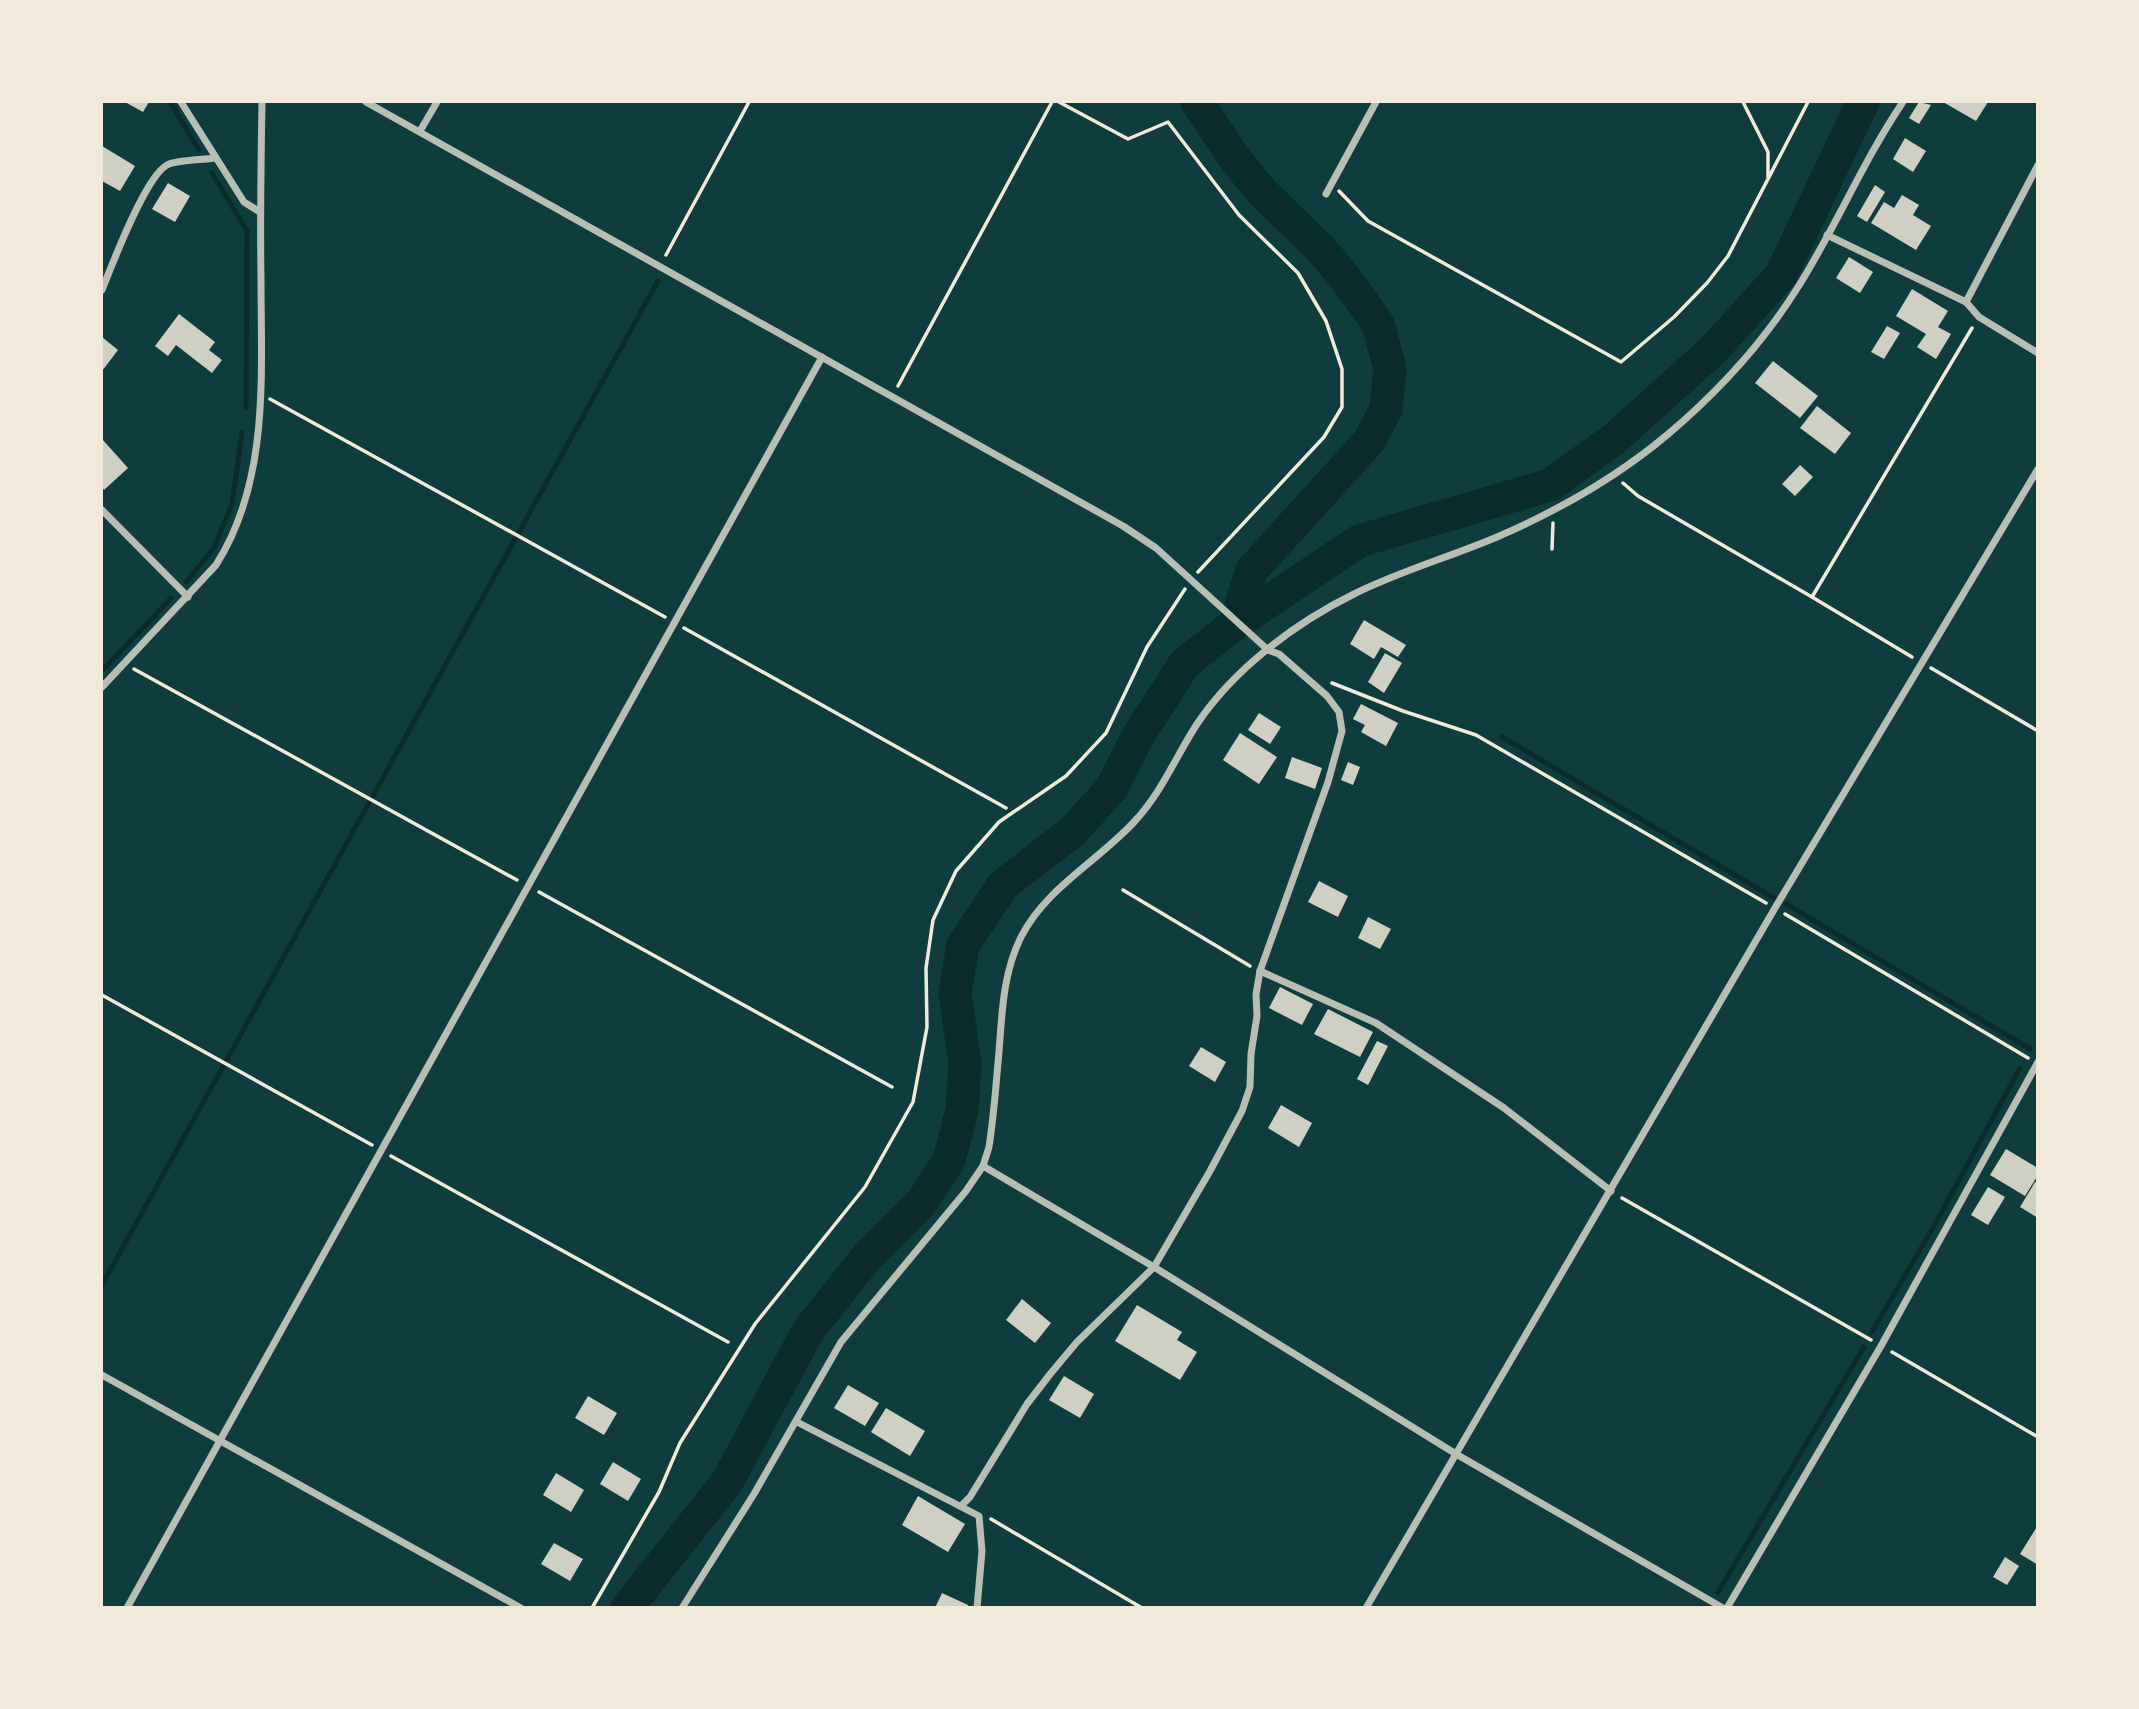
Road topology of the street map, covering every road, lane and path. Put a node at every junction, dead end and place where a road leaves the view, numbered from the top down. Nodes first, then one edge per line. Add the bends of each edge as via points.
1 (181, 102) edge
2 (261, 102) edge
3 (366, 102) edge
4 (437, 102) edge
5 (749, 102) edge
6 (1052, 102) edge
7 (1059, 102) edge
8 (1376, 102) edge
9 (1743, 102) edge
10 (1808, 102) edge
11 (1903, 102) edge
12 (420, 131) junction
13 (215, 158) junction
14 (2038, 165) edge
15 (1768, 179) junction
16 (1332, 183) junction
17 (1325, 194) dead end
18 (260, 212) junction
19 (1827, 235) junction
20 (660, 266) junction
21 (102, 290) edge
22 (1966, 302) junction
23 (1979, 317) junction
24 (2038, 354) edge
25 (822, 357) junction
26 (261, 396) junction
27 (892, 396) junction
28 (2038, 469) edge
29 (1613, 475) junction
30 (102, 510) edge
31 (1553, 510) junction
32 (1552, 549) dead end
33 (1191, 579) junction
34 (188, 597) junction
35 (674, 622) junction
36 (1268, 650) junction
37 (123, 663) junction
38 (102, 687) edge
39 (1316, 687) junction
40 (1006, 808) dead end
41 (527, 886) junction
42 (1123, 890) dead end
43 (1775, 908) junction
44 (1260, 971) junction
45 (102, 995) edge
46 (2037, 1064) edge
47 (892, 1087) dead end
48 (381, 1150) junction
49 (983, 1166) junction
50 (1611, 1191) junction
51 (1154, 1267) junction
52 (728, 1342) dead end
53 (1881, 1346) junction
54 (102, 1375) edge
55 (797, 1422) junction
56 (2038, 1437) edge
57 (220, 1441) junction
58 (1456, 1454) junction
59 (961, 1506) junction
60 (979, 1516) junction
61 (127, 1608) edge
62 (522, 1608) edge
63 (592, 1608) edge
64 (682, 1608) edge
65 (977, 1608) edge
66 (1142, 1608) edge
67 (1366, 1608) edge
68 (1725, 1608) edge

1 - 13 street
2 - 18 street
3 - 12 street
4 - 12 street
5 - 20 path
6 - 27 path
7 - 33 path via 1128,139 1168,122 1239,215 1298,273 1326,321 1342,369 1342,407 1324,438
8 - 16 street
9 - 15 path via 1768,152
10 - 15 path
11 - 19 street
12 - 20 street
13 - 18 street via 244,202
13 - 21 street via 167,164 159,172 131,218
14 - 22 street
15 - 16 path via 1728,256 1707,283 1621,362 1368,221
16 - 17 street
18 - 26 street
19 - 22 street
19 - 29 street via 1799,286 1738,368 1664,438
20 - 25 street
22 - 23 street
23 - 24 street
23 - 29 path via 1812,597 1638,496
25 - 27 street
25 - 35 street
26 - 34 street via 255,455 241,512 216,565
26 - 35 path
27 - 33 street via 1123,526
28 - 43 street
29 - 31 street
30 - 34 street
31 - 32 path
31 - 36 street via 1500,536 1357,592 1292,630
33 - 36 street
33 - 63 path via 1147,647 1106,733 1066,776 999,822 956,871 933,920 926,968 927,1027 913,1102 865,1187 755,1324 680,1443 659,1492
34 - 37 street
35 - 40 path
35 - 41 street
36 - 39 street via 1279,654
36 - 49 street via 1229,683 1197,724 1152,802 1061,885 1021,937 1003,999 995,1107
37 - 38 street
37 - 41 path
39 - 43 path via 1334,682 1476,735
39 - 44 street via 1339,712 1342,731
41 - 47 path
41 - 48 street
42 - 44 path
43 - 46 path
43 - 50 street
44 - 50 street via 1376,1023 1504,1108
44 - 51 street via 1250,1087 1242,1111
45 - 48 path
46 - 53 street
48 - 52 path
48 - 57 street
49 - 51 street
49 - 55 street via 841,1342
50 - 53 path
50 - 58 street
51 - 58 street
51 - 59 street via 1051,1373
53 - 56 path
53 - 68 street
54 - 57 street
55 - 59 street
55 - 64 street
57 - 61 street
57 - 62 street
58 - 67 street
58 - 68 street
59 - 60 street
60 - 65 street via 982,1551
60 - 66 path

